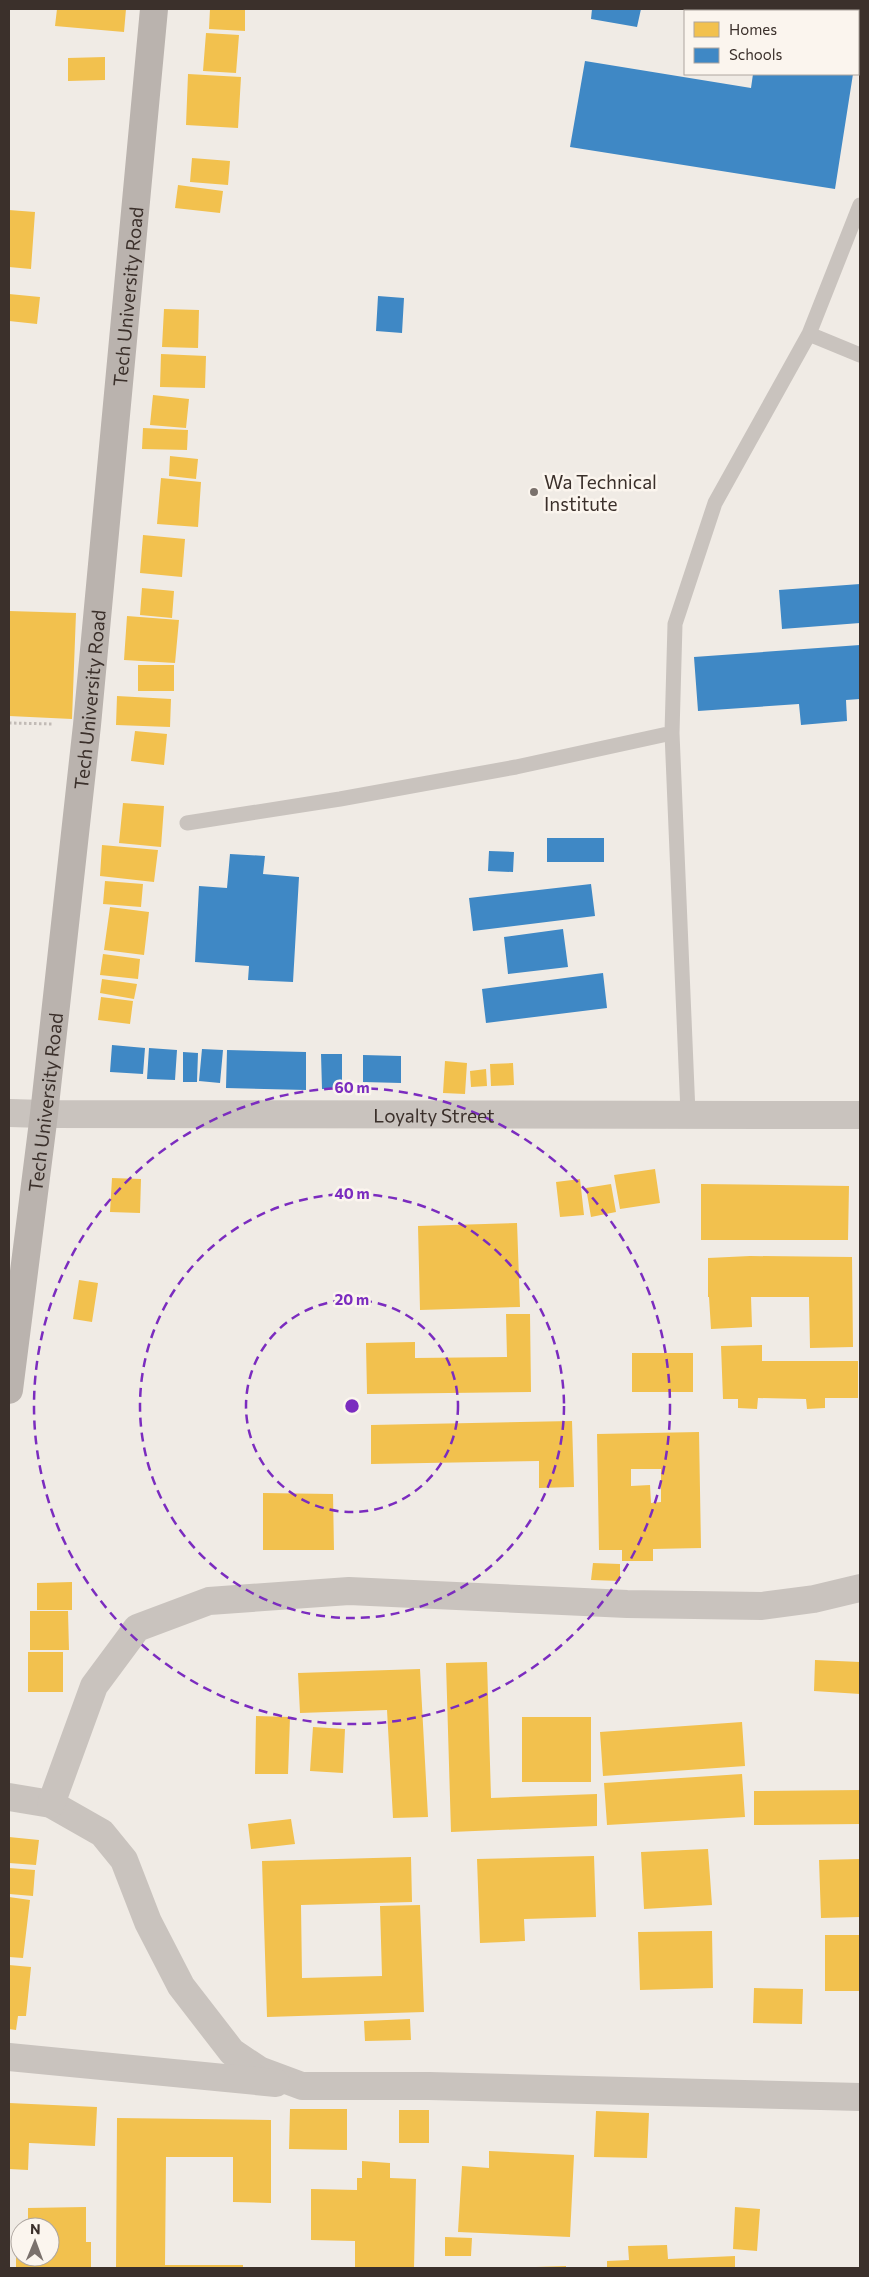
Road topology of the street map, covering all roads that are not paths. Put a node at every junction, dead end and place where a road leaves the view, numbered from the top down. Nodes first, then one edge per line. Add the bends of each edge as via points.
1 (154, 9) edge
2 (860, 205) edge
3 (809, 334) junction
4 (860, 354) edge
5 (672, 732) junction
6 (186, 823) dead end
7 (9, 1113) edge
8 (688, 1113) junction
9 (44, 1114) junction
10 (860, 1115) edge
11 (9, 1390) edge
12 (860, 1588) edge
13 (9, 1797) edge
14 (51, 1804) junction
15 (9, 2057) edge
16 (302, 2086) junction
17 (860, 2097) edge

1 - 9 street, Tech University Road via 87,725
2 - 3 lane
3 - 4 lane
3 - 5 lane via 714,503 675,624
5 - 6 lane via 516,767
5 - 8 lane
7 - 9 street, Loyalty Street
8 - 9 street, Loyalty Street
8 - 10 street, Loyalty Street
9 - 11 street, Tech University Road
12 - 14 street via 814,1599 762,1606 627,1604 349,1591 209,1601 137,1628 94,1686
13 - 14 street
14 - 16 street via 102,1833 124,1860 148,1922 181,1986 232,2052 260,2070
15 - 16 street
16 - 17 street via 430,2086

